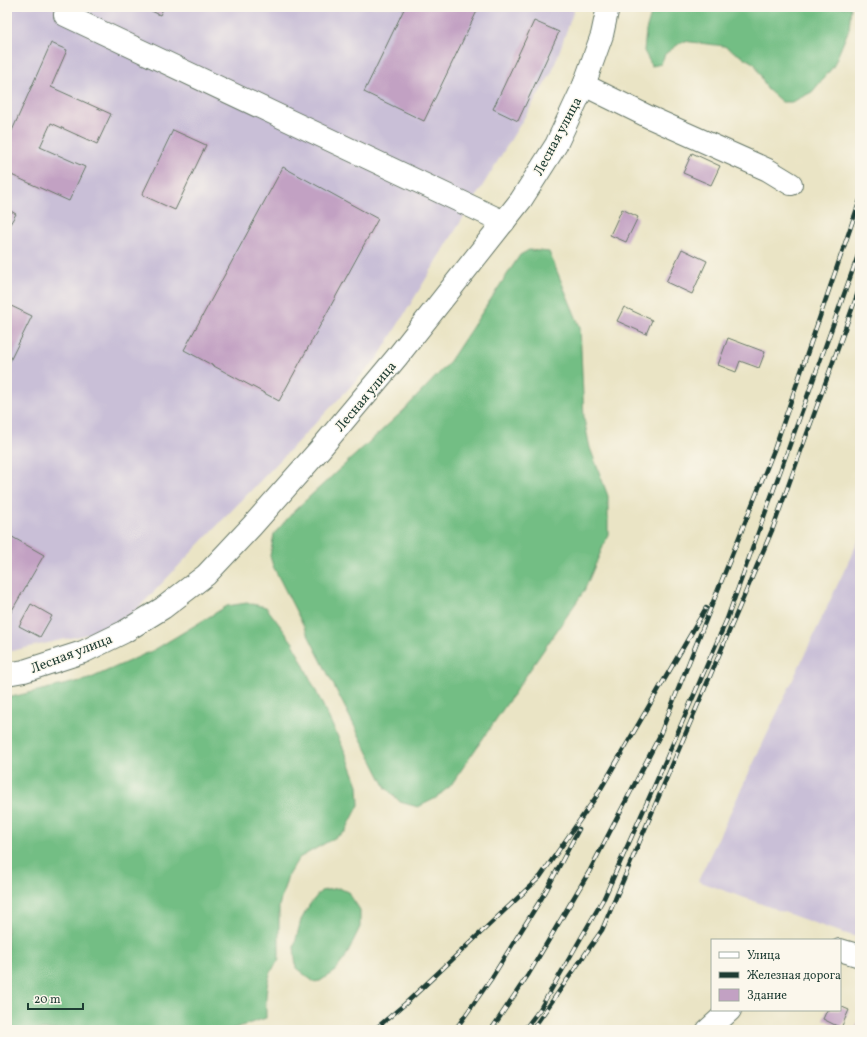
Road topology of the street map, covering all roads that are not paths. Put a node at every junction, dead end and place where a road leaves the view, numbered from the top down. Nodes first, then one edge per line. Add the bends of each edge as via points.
1 (608, 7) edge
2 (65, 15) dead end
3 (584, 85) junction
4 (791, 184) dead end
5 (504, 222) junction
6 (7, 674) edge
7 (841, 950) edge
8 (860, 956) edge
9 (729, 1011) edge
10 (708, 1030) edge

1 - 3 street, Лесная улица via 602,35
2 - 5 street
3 - 4 street via 768,170
3 - 5 street, Лесная улица via 556,145
5 - 6 street, Лесная улица via 321,448 206,575 163,608 124,632 83,652
7 - 8 street
9 - 10 street

